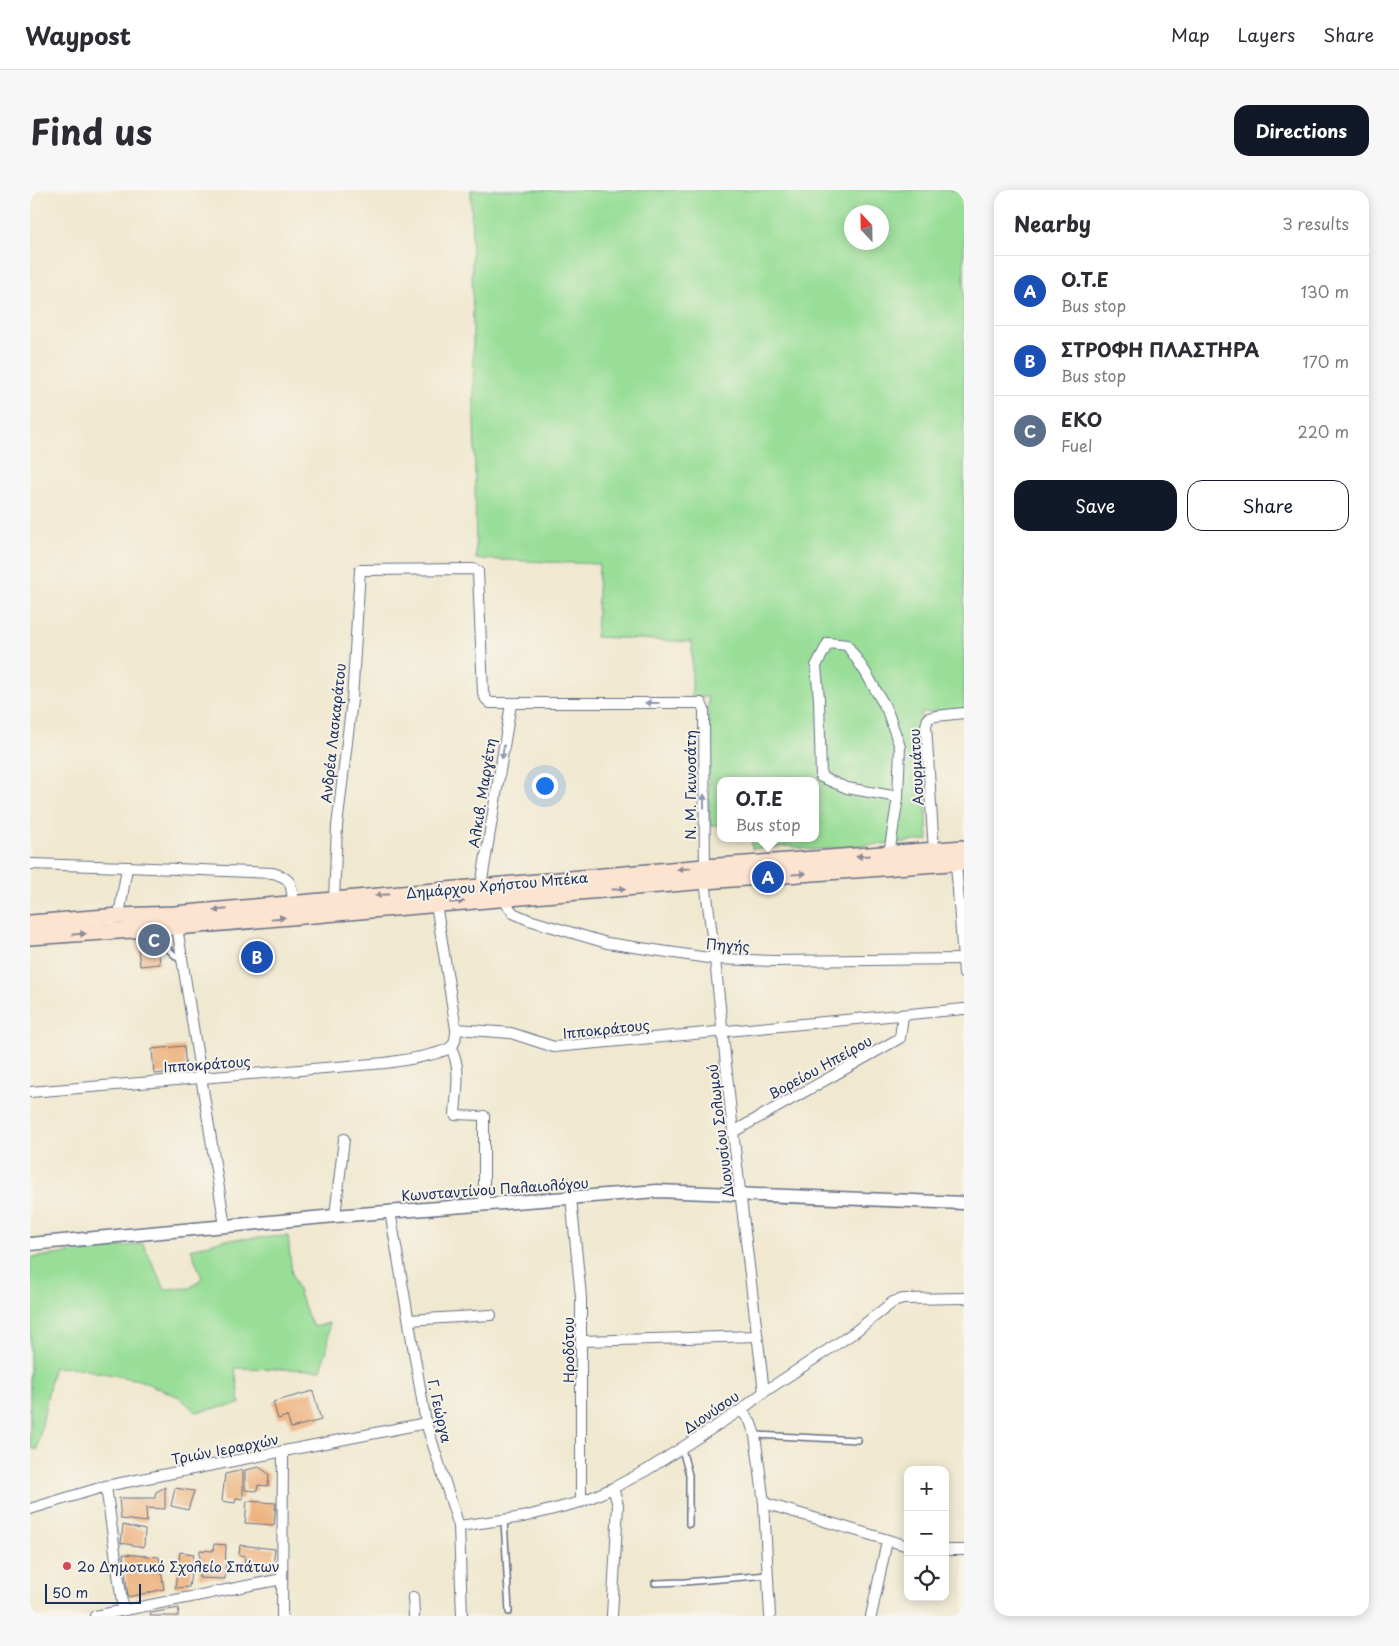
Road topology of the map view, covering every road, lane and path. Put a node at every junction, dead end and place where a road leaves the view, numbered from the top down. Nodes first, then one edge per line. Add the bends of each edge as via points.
1 (511, 704) junction
2 (964, 714) edge
3 (898, 797) junction
4 (964, 848) edge
5 (934, 851) junction
6 (889, 854) junction
7 (960, 862) edge
8 (30, 864) edge
9 (127, 867) junction
10 (705, 874) junction
11 (481, 886) junction
12 (507, 898) junction
13 (334, 900) junction
14 (293, 903) junction
15 (436, 904) junction
16 (119, 916) junction
17 (30, 923) edge
18 (174, 923) junction
19 (134, 930) junction
20 (30, 937) edge
21 (160, 942) junction
22 (715, 959) junction
23 (963, 959) edge
24 (183, 962) junction
25 (964, 974) edge
26 (964, 1009) edge
27 (903, 1015) junction
28 (456, 1029) junction
29 (722, 1031) junction
30 (451, 1048) junction
31 (201, 1078) junction
32 (30, 1092) edge
33 (455, 1115) joint
34 (484, 1116) joint
35 (732, 1132) junction
36 (344, 1139) dead end
37 (741, 1193) junction
38 (571, 1198) junction
39 (964, 1202) edge
40 (484, 1204) junction
41 (390, 1212) junction
42 (335, 1216) junction
43 (225, 1226) junction
44 (30, 1244) edge
45 (964, 1298) edge
46 (491, 1315) dead end
47 (409, 1320) junction
48 (757, 1336) junction
49 (583, 1341) junction
50 (764, 1392) junction
51 (741, 1410) junction
52 (426, 1423) junction
53 (755, 1435) junction
54 (858, 1440) dead end
55 (682, 1449) junction
56 (283, 1451) junction
57 (106, 1486) junction
58 (613, 1488) junction
59 (581, 1502) junction
60 (764, 1502) junction
61 (30, 1509) edge
62 (504, 1518) junction
63 (690, 1524) dead end
64 (459, 1526) junction
65 (887, 1540) junction
66 (904, 1545) edge
67 (949, 1550) edge
68 (964, 1550) edge
69 (768, 1575) junction
70 (282, 1579) junction
71 (655, 1583) dead end
72 (412, 1596) dead end
73 (123, 1610) junction
74 (509, 1612) dead end
75 (95, 1616) edge
76 (282, 1616) edge
77 (414, 1616) edge
78 (462, 1616) edge
79 (612, 1616) edge
80 (770, 1616) edge
81 (871, 1616) edge

10 -> 1 street, Ν. Μ. Γκινοσάτη via 704,710 701,703
1 -> 11 street, Αλκιβ. Μαργέτη
1 - 13 street, Ανδρέα Λασκαράτου via 490,703 483,693 478,571 360,570 352,700 337,826
2 - 5 street, Ασυρμάτου via 928,718 926,726
3 - 3 street via 900,747 886,710 847,645 828,643 816,666 821,777 848,788
3 - 6 street
4 - 5 main road, Δημάρχου Χρήστου Μπέκα
5 - 6 main road, Δημάρχου Χρήστου Μπέκα
6 -> 10 main road, Δημάρχου Χρήστου Μπέκα
10 -> 7 main road, Δημάρχου Χρήστου Μπέκα
7 - 23 street
8 - 9 street
9 - 14 street via 273,873 285,877 291,884
9 - 16 street
10 -> 11 main road, Δημάρχου Χρήστου Μπέκα
12 -> 10 main road, Δημάρχου Χρήστου Μπέκα
10 - 22 street, Διονυσίου Σολωμού
11 -> 13 main road, Δημάρχου Χρήστου Μπέκα
15 -> 12 main road, Δημάρχου Χρήστου Μπέκα
12 - 22 street, Πηγής via 507,905 513,913 529,920 608,943
13 - 14 main road, Δημάρχου Χρήστου Μπέκα
14 -> 18 main road, Δημάρχου Χρήστου Μπέκα
18 -> 15 main road, Δημάρχου Χρήστου Μπέκα
15 - 28 street
16 - 17 main road, Δημάρχου Χρήστου Μπέκα
16 - 18 main road, Δημάρχου Χρήστου Μπέκα
18 - 19 main road, Δημάρχου Χρήστου Μπέκα
18 - 21 lane
18 - 24 street
20 -> 19 main road, Δημάρχου Χρήστου Μπέκα
19 - 21 lane via 147,943
21 - 24 lane
22 - 23 street, Πηγής
22 - 29 street, Διονυσίου Σολωμού
23 - 25 street
24 - 31 street
26 - 27 street, Ιπποκράτους
27 - 29 street, Ιπποκράτους
27 - 35 street, Βορείου Ηπείρου via 900,1038
28 - 29 street, Ιπποκράτους via 511,1033 554,1048
28 - 30 street via 455,1043
29 - 35 street, Διονυσίου Σολωμού
30 - 31 street, Ιπποκράτους via 385,1063
30 - 33 street via 457,1066
31 - 32 street, Ιπποκράτους
31 - 43 street
33 - 34 street
34 - 40 street
35 - 37 street, Διονυσίου Σολωμού
36 - 42 street
37 - 38 street, Κωνσταντίνου Παλαιολόγου via 657,1191
37 - 39 street, Κωνσταντίνου Παλαιολόγου
37 - 48 street, Διονυσίου Σολωμού
38 - 40 street, Κωνσταντίνου Παλαιολόγου
38 - 49 street, Ηροδότου
40 - 41 street, Κωνσταντίνου Παλαιολόγου
41 - 42 street, Κωνσταντίνου Παλαιολόγου
41 - 47 street, Γ. Γεώργα
42 - 43 street, Κωνσταντίνου Παλαιολόγου
43 - 44 street, Κωνσταντίνου Παλαιολόγου
45 - 50 street, Διονύσου via 893,1302 852,1334
46 - 47 street
47 - 52 street, Γ. Γεώργα
48 - 49 street
48 - 50 street, Διονυσίου Σολωμού
49 - 59 street, Ηροδότου
50 - 51 street, Διονύσου
51 - 53 street
51 - 55 street, Διονύσου
52 - 56 street, Τριών Ιεραρχών
52 - 64 street, Γ. Γεώργα
53 - 54 lane
53 - 60 street
55 - 58 street, Διονύσου
55 - 63 lane via 689,1476
56 - 57 street, Τριών Ιεραρχών
56 - 70 street
57 - 61 street, Τριών Ιεραρχών
57 - 73 street
58 - 59 street, Διονύσου
58 - 79 street via 618,1505
59 - 62 street, Διονύσου
60 - 65 street
60 - 69 street
62 - 64 street, Διονύσου
62 - 74 lane
64 - 78 street, Γ. Γεώργα
65 - 66 street
65 - 81 street
67 - 68 street
69 - 71 lane
69 - 80 street
70 - 73 street
70 - 76 street
72 - 77 street
73 - 75 street

